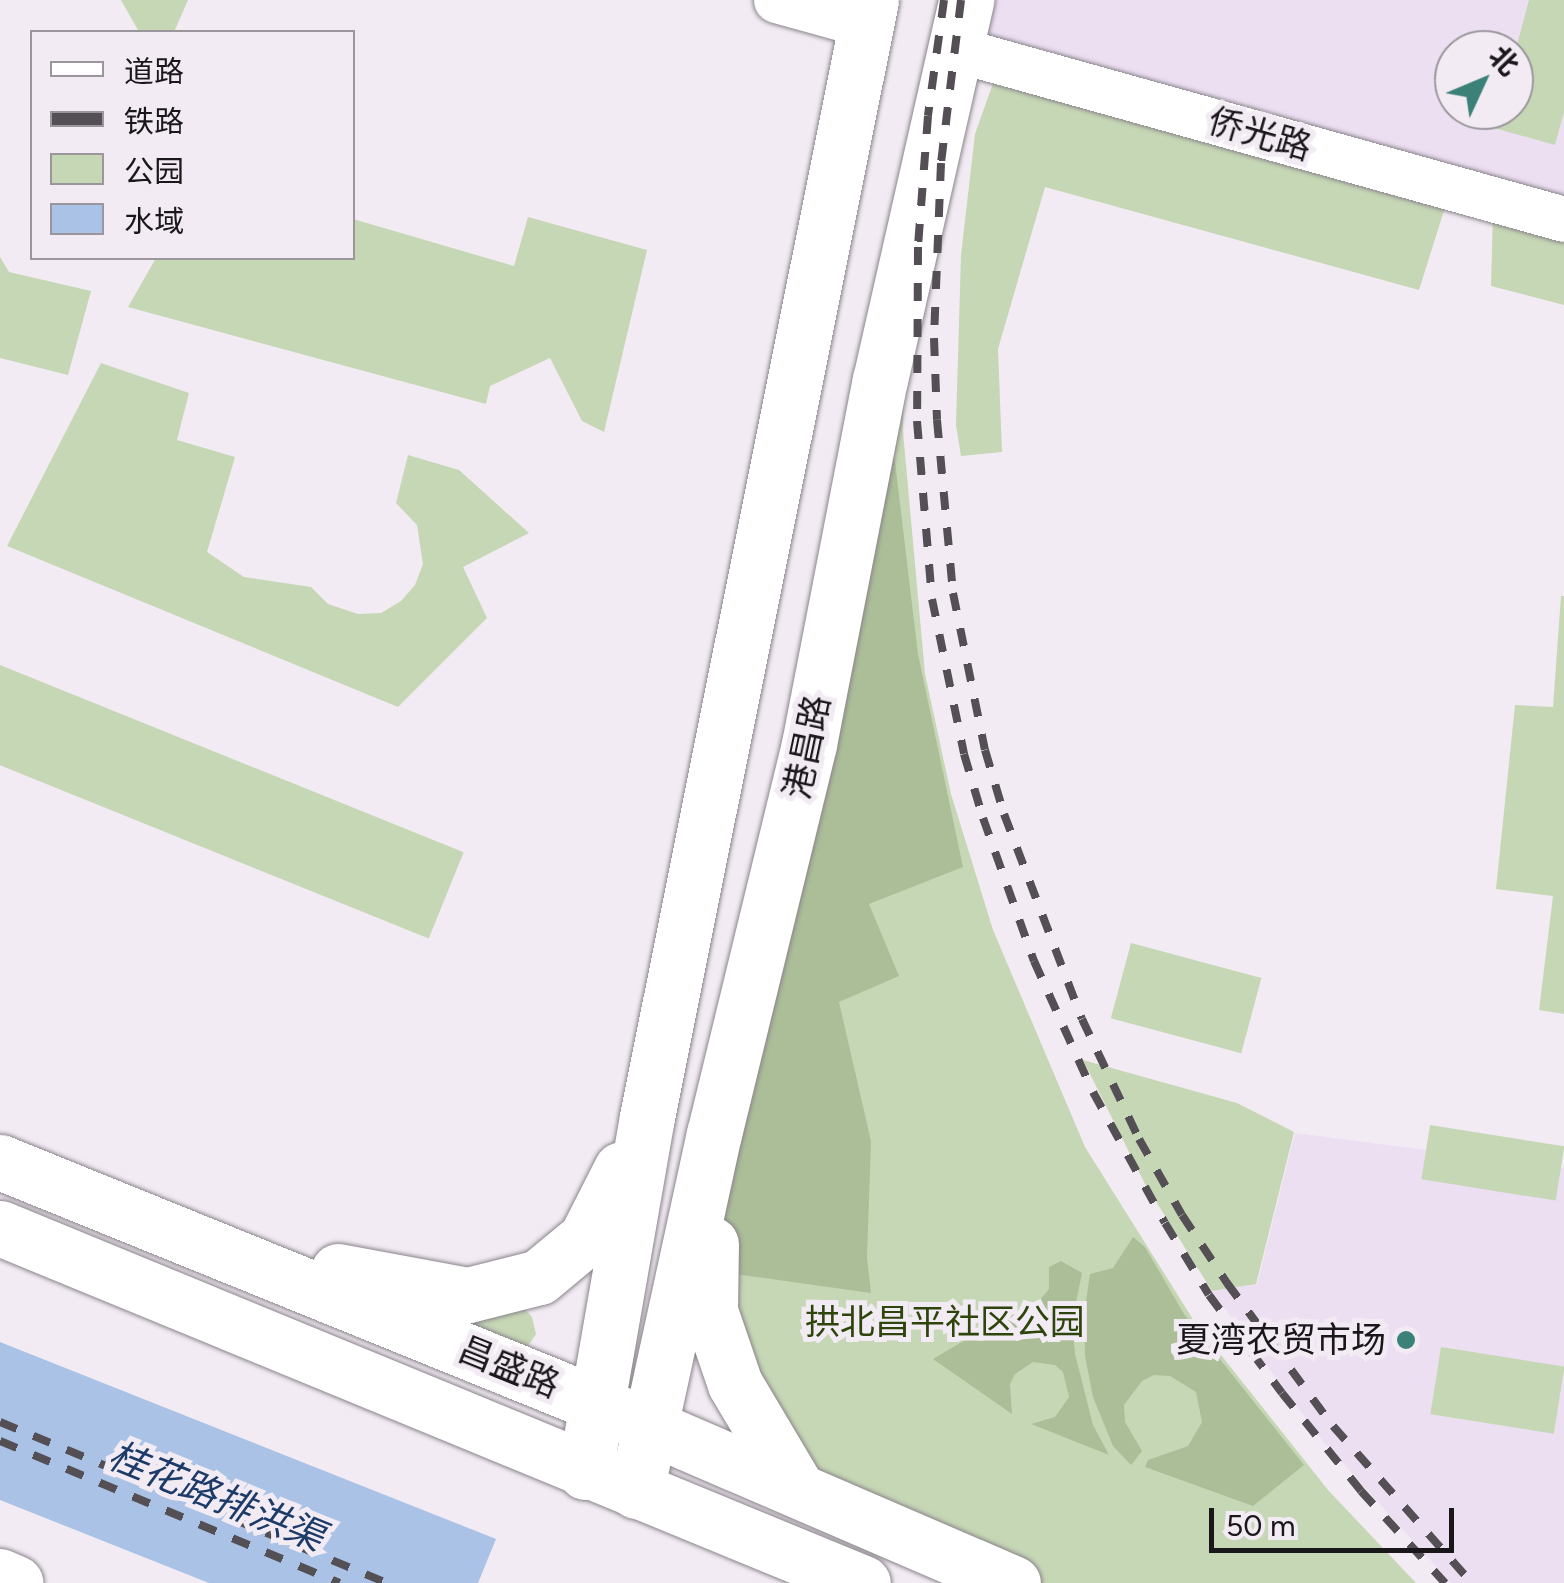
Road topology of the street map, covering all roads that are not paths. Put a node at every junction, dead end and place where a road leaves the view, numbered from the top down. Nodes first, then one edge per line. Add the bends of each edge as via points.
1 (776, 0) edge
2 (868, 12) edge
3 (961, 25) edge
4 (1564, 218) edge
5 (646, 1117) junction
6 (714, 1134) junction
7 (0, 1162) edge
8 (0, 1228) edge
9 (175, 1232) junction
10 (597, 1404) junction
11 (649, 1426) junction
12 (585, 1472) junction
13 (798, 1490) junction
14 (636, 1491) junction
15 (0, 1576) edge
16 (16, 1583) edge
17 (863, 1583) edge
18 (1013, 1583) edge

1 - 2 street
2 - 5 main road
3 - 4 street, 侨光路
3 - 6 main road, 港昌路 via 880,380 810,744
5 - 9 main road via 586,1238 539,1277 468,1295
5 - 10 main road
6 - 11 main road, 港昌路
6 - 13 main road via 710,1312 736,1384
7 - 9 main road, 昌盛路
8 - 12 main road, 昌盛路
9 - 10 main road, 昌盛路
10 - 11 main road, 昌盛路
10 - 12 main road
11 - 13 main road, 昌盛路
11 - 14 main road, 港昌路
12 - 14 main road, 昌盛路
13 - 18 main road, 昌盛路
14 - 17 main road, 昌盛路
15 - 16 main road

